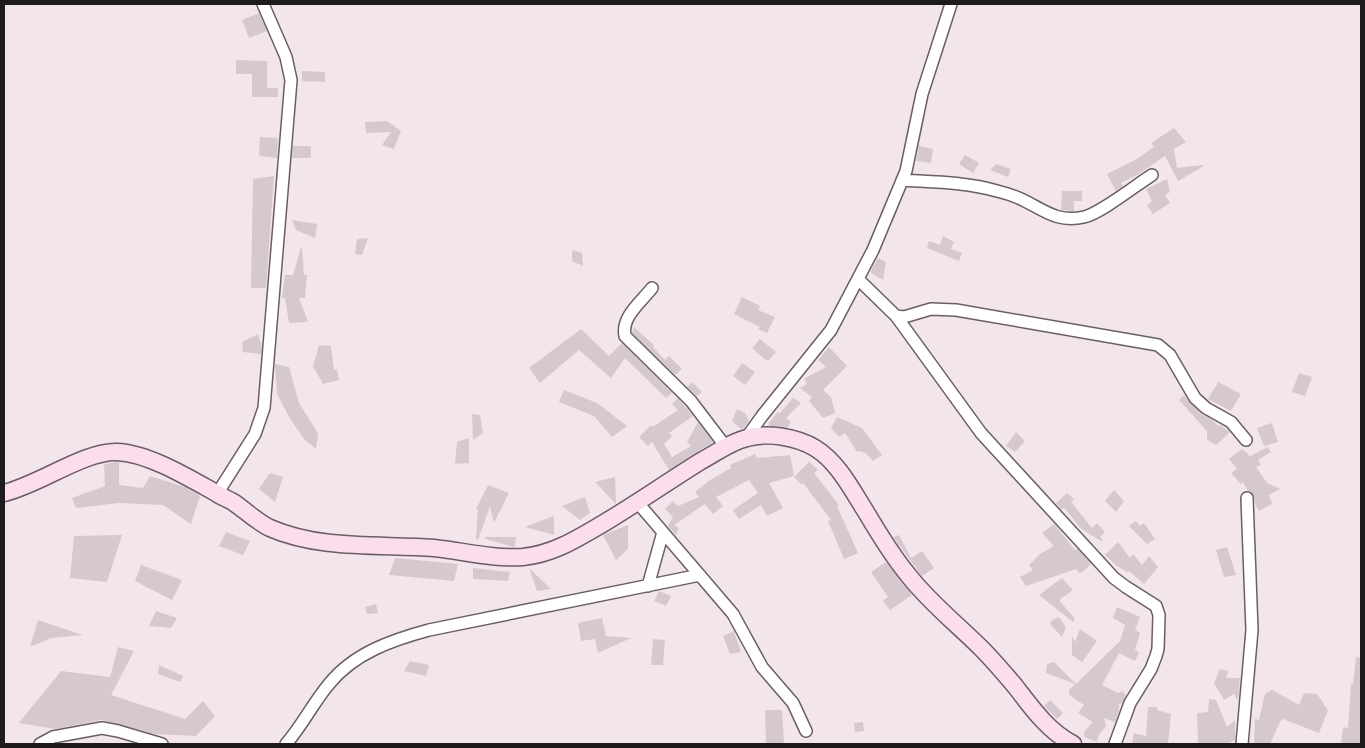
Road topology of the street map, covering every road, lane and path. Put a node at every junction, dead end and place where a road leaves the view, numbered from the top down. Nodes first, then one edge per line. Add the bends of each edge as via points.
1 (263, 4) edge
2 (951, 4) edge
3 (1152, 175) dead end
4 (902, 180) junction
5 (858, 279) junction
6 (652, 288) dead end
7 (896, 316) junction
8 (747, 438) junction
9 (1246, 440) dead end
10 (726, 447) junction
11 (4, 494) edge
12 (217, 494) junction
13 (1247, 498) dead end
14 (638, 503) junction
15 (663, 532) junction
16 (700, 575) junction
17 (648, 586) junction
18 (806, 731) dead end
19 (40, 744) edge
20 (162, 744) edge
21 (286, 744) edge
22 (1073, 744) edge
23 (1115, 744) edge
24 (1242, 744) edge

1 - 12 street via 286,57 291,80 264,408 255,434
2 - 4 street via 922,94
3 - 4 street via 1098,211 1073,219 1041,211 1023,200 996,191 969,185
4 - 5 street
5 - 7 street
5 - 8 street via 831,330
6 - 10 street via 626,319 625,336 697,408
7 - 9 street via 946,309 1158,345 1168,352 1200,404 1231,422
7 - 23 street via 981,433 1114,578 1156,606 1159,615 1156,656 1130,703
8 - 10 main road
8 - 22 main road via 763,436 802,442 817,449 833,464 908,576 982,649 1039,716
10 - 14 main road
11 - 12 main road via 102,453 114,452 142,457
12 - 14 main road via 268,527 323,542 523,557 567,545
13 - 24 street via 1252,630
14 - 15 street
15 - 16 street
15 - 17 street
16 - 17 street
16 - 18 street via 734,614 762,667 794,703
17 - 21 street via 429,630 377,648 341,671
19 - 20 street via 54,737 102,728

